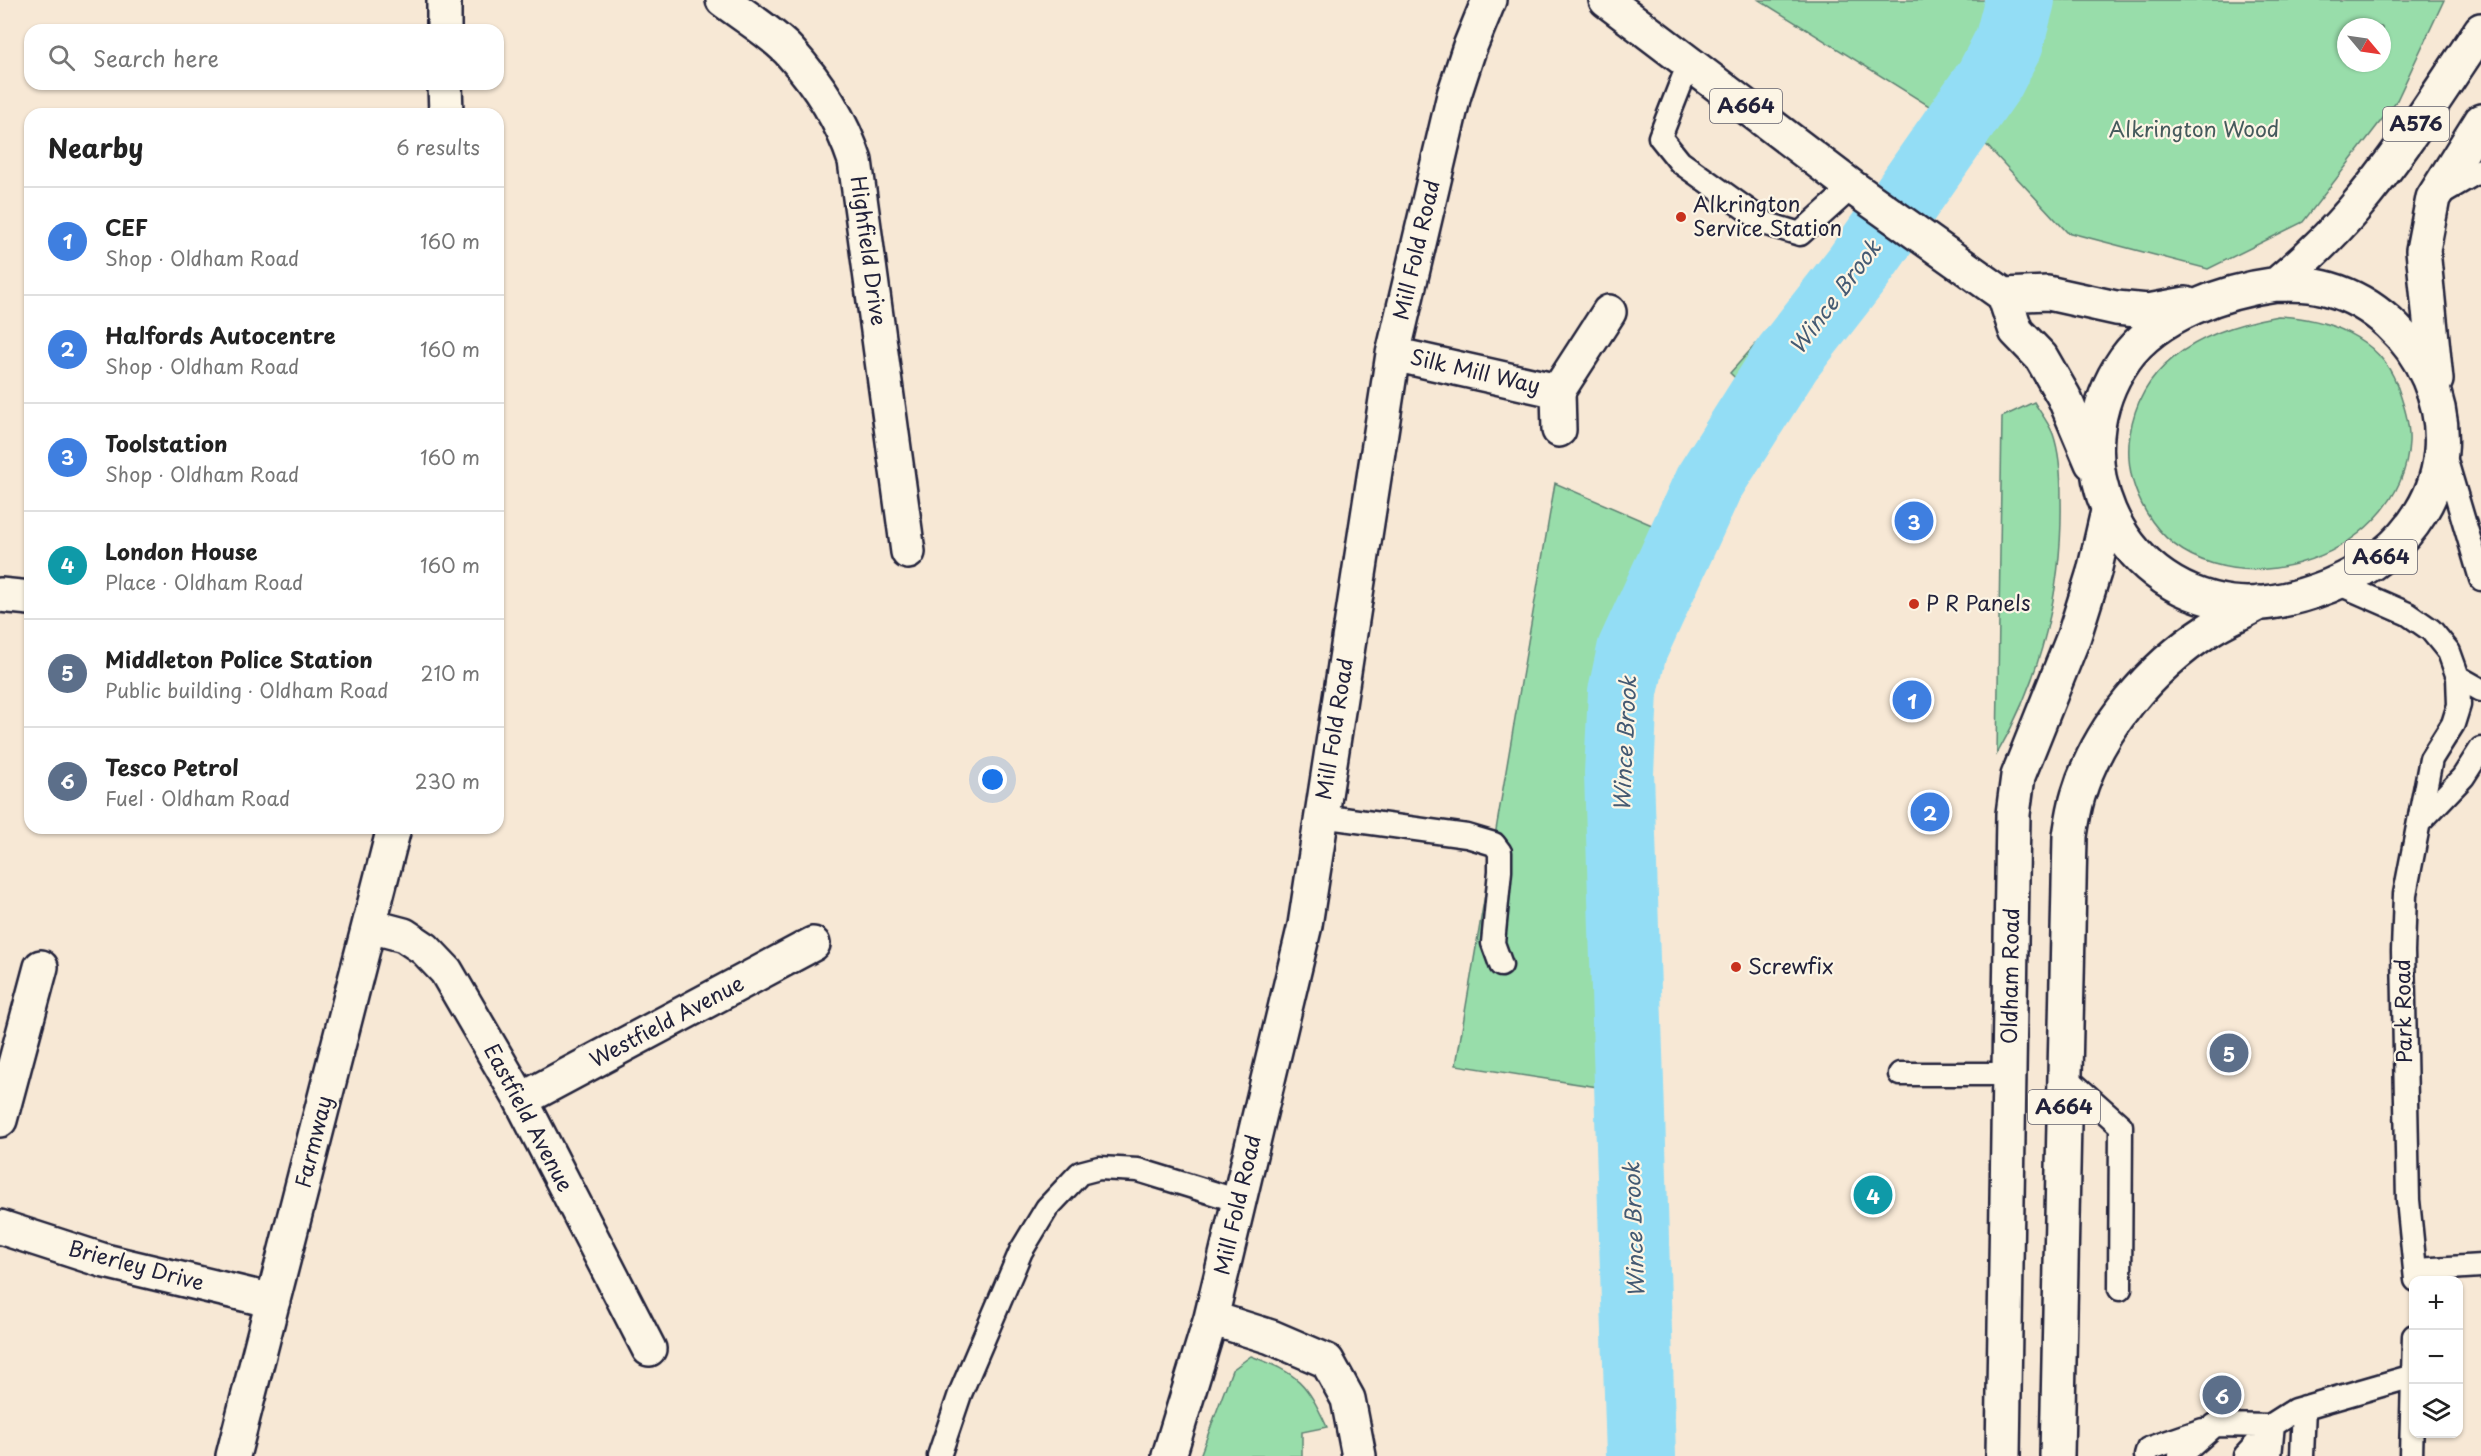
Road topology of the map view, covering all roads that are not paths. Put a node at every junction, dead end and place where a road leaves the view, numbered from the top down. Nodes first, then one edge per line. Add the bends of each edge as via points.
1 (444, 0) edge
2 (723, 0) edge
3 (1489, 0) edge
4 (1606, 0) edge
5 (444, 24) edge
6 (2481, 30) edge
7 (1689, 63) junction
8 (445, 90) edge
9 (446, 108) edge
10 (2481, 121) edge
11 (2481, 170) edge
12 (1852, 186) junction
13 (2433, 198) junction
14 (2277, 284) junction
15 (2004, 295) junction
16 (2210, 299) junction
17 (1609, 312) dead end
18 (1393, 354) junction
19 (1558, 391) junction
20 (2439, 409) junction
21 (1558, 430) dead end
22 (2442, 444) junction
23 (2103, 496) junction
24 (908, 552) dead end
25 (2481, 579) edge
26 (2337, 583) junction
27 (0, 595) edge
28 (24, 597) edge
29 (2259, 603) junction
30 (2458, 677) junction
31 (2481, 690) edge
32 (2481, 749) edge
33 (1321, 816) junction
34 (2419, 823) junction
35 (393, 834) edge
36 (370, 926) junction
37 (813, 944) dead end
38 (1501, 965) dead end
39 (41, 967) dead end
40 (1900, 1074) dead end
41 (2009, 1074) junction
42 (2065, 1077) junction
43 (521, 1100) junction
44 (0, 1120) edge
45 (1239, 1201) junction
46 (0, 1227) edge
47 (2481, 1266) edge
48 (2417, 1275) edge
49 (2120, 1289) dead end
50 (273, 1300) junction
51 (1211, 1318) junction
52 (649, 1349) dead end
53 (2409, 1377) edge
54 (2413, 1384) edge
55 (2304, 1407) junction
56 (2216, 1425) junction
57 (2273, 1426) junction
58 (233, 1456) edge
59 (939, 1456) edge
60 (1169, 1456) edge
61 (1359, 1456) edge
62 (2002, 1456) edge
63 (2057, 1456) edge
64 (2146, 1456) edge
65 (2180, 1456) edge
66 (2207, 1456) edge
67 (2245, 1456) edge
68 (2270, 1456) edge
69 (2302, 1456) edge
70 (2411, 1456) edge

1 - 5 street
2 - 24 street, Highfield Drive via 788,50 846,134 855,161
3 - 18 street, Mill Fold Road via 1454,95
4 - 7 street, A664
6 - 14 street, A576 via 2353,211
7 - 12 street, A664
7 - 12 lane via 1660,137 1680,162 1767,224 1800,234
8 - 9 street
10 - 13 street, A576
11 - 13 lane
12 - 15 street, A664
13 - 20 street via 2423,250
14 - 16 street, A664
14 - 20 street, A664 via 2328,288 2383,316 2405,337 2425,367
15 - 16 street, A664 via 2048,293 2148,311
15 - 23 street, A664 via 2016,331 2042,357 2064,397
16 - 23 street, A664 via 2149,334 2126,358 2109,387 2099,417 2096,446
17 - 19 street, Silk Mill Way
18 - 19 street, Silk Mill Way
18 - 33 street, Mill Fold Road
19 - 21 street, Silk Mill Way
20 - 22 street, A664
22 - 25 lane
22 - 26 street, A664 via 2435,481 2422,511 2397,543 2368,567
23 - 29 street, A664 via 2126,541 2148,566 2175,585 2206,598
23 - 41 street, Oldham Road / A664 via 2094,572 2074,636 2018,776 2013,814
26 - 29 street, A664 via 2301,597
26 - 30 lane via 2408,614 2432,630 2449,652
27 - 28 street
29 - 42 street, A664 via 2211,628 2146,682 2117,718 2091,762 2078,796 2070,836
30 - 31 lane
30 - 34 lane, Park Road via 2453,724 2431,759
32 - 34 lane via 2463,777
33 - 38 lane via 1467,836 1494,844 1500,852 1500,872 1493,943
33 - 45 street, Mill Fold Road via 1305,925
34 - 48 lane, Park Road via 2405,894 2403,951 2408,1200
35 - 36 street, Farmway
36 - 43 street, Eastfield Avenue via 404,935 446,971
36 - 50 street, Farmway
37 - 43 street, Westfield Avenue
39 - 44 street
40 - 41 lane
41 - 62 street, Oldham Road / A664
42 - 49 lane via 2121,1126
42 - 63 street, A664
43 - 52 street, Eastfield Avenue
45 - 51 street, Mill Fold Road
45 - 59 lane via 1138,1170 1099,1168 1080,1173 1047,1208 1021,1251 960,1394
46 - 50 street, Brierley Drive via 105,1261
47 - 48 lane
50 - 58 street, Farmway
51 - 60 street, Mill Fold Road
51 - 61 street via 1271,1337 1327,1361 1348,1399
53 - 55 lane
54 - 70 lane
55 - 57 lane
55 - 69 lane
56 - 57 lane
56 - 64 lane via 2148,1449
56 - 65 lane
56 - 66 lane
57 - 67 lane
57 - 68 lane

